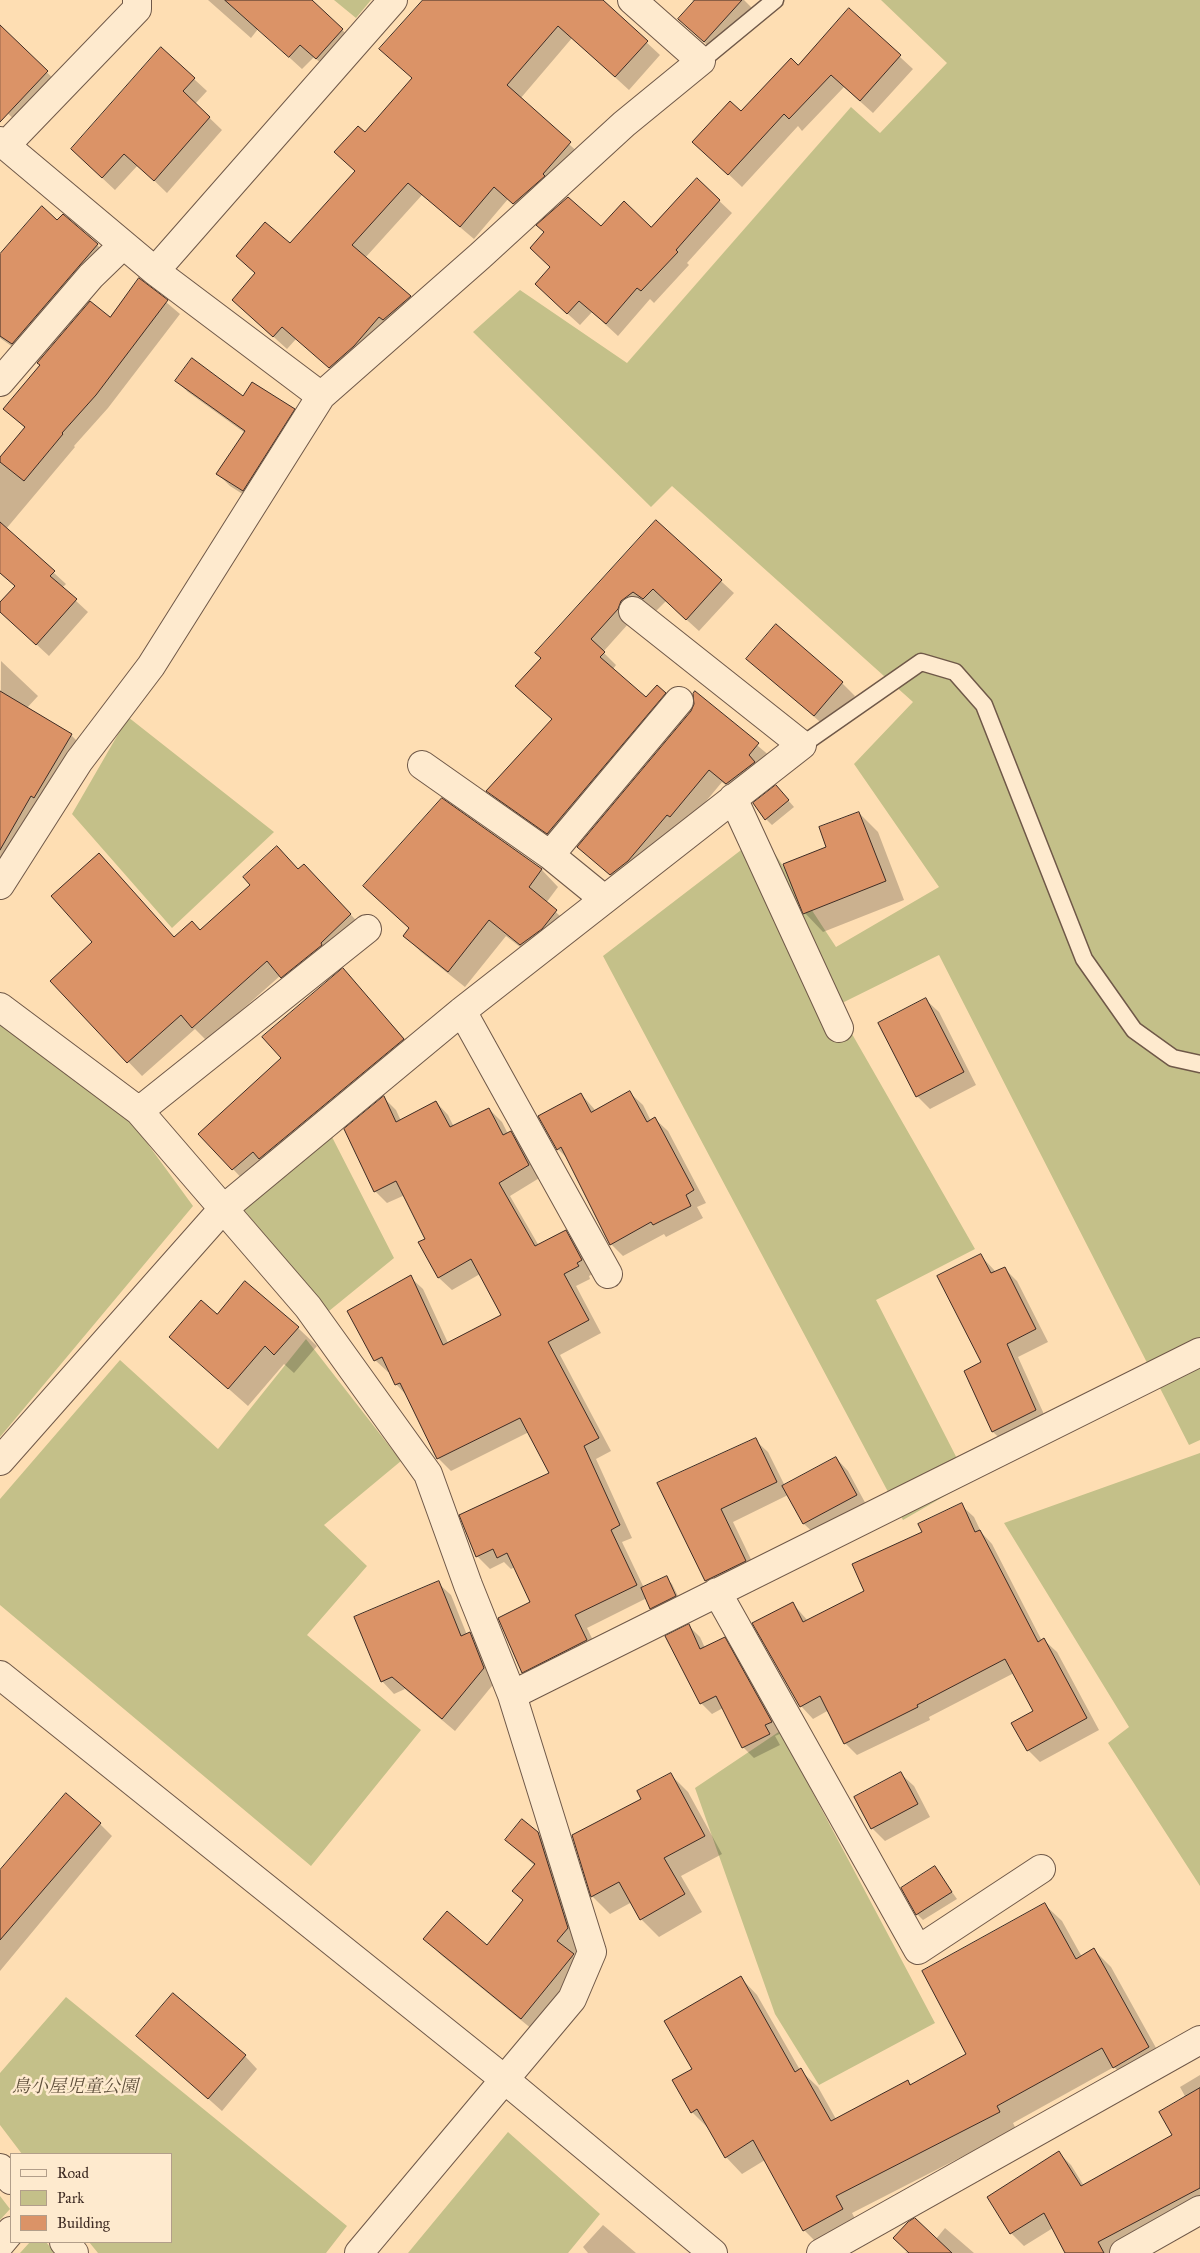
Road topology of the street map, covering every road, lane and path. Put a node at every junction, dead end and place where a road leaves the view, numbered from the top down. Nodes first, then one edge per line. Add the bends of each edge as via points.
1 (137, 0) edge
2 (392, 0) edge
3 (632, 0) edge
4 (776, 0) edge
5 (702, 61) junction
6 (3, 143) edge
7 (123, 245) junction
8 (155, 271) junction
9 (0, 382) edge
10 (321, 396) junction
11 (633, 611) dead end
12 (678, 701) dead end
13 (802, 745) junction
14 (422, 765) dead end
15 (734, 798) junction
16 (550, 855) junction
17 (0, 885) edge
18 (604, 899) junction
19 (367, 930) dead end
20 (0, 1007) edge
21 (462, 1010) junction
22 (839, 1028) dead end
23 (1200, 1064) edge
24 (139, 1111) junction
25 (222, 1210) junction
26 (608, 1274) dead end
27 (1200, 1352) edge
28 (0, 1461) edge
29 (717, 1592) junction
30 (0, 1675) edge
31 (512, 1695) junction
32 (1040, 1870) dead end
33 (1200, 2040) edge
34 (504, 2079) junction
35 (0, 2168) edge
36 (10, 2179) edge
37 (1200, 2210) edge
38 (10, 2232) edge
39 (65, 2243) edge
40 (0, 2244) edge
41 (74, 2253) edge
42 (359, 2253) edge
43 (713, 2253) edge
44 (821, 2253) edge
45 (1124, 2253) edge

1 - 6 street via 136,9
2 - 8 street
3 - 5 street
4 - 5 lane
5 - 10 street via 624,124
6 - 7 street
7 - 8 street
7 - 9 street via 91,276
8 - 10 street
10 - 17 street via 151,666 79,761
11 - 13 street
12 - 16 street
13 - 15 street
13 - 23 lane via 920,662 955,672 984,705 1084,960 1134,1030 1173,1058
14 - 16 street
15 - 18 street
15 - 22 street
16 - 18 street
18 - 21 street
19 - 24 street
20 - 24 street
21 - 25 street
21 - 26 street
24 - 25 street
25 - 28 street
25 - 31 street via 308,1307 428,1474
27 - 29 street
29 - 31 street
29 - 32 street via 918,1950
30 - 34 street
31 - 34 street via 592,1952 572,1999
33 - 44 street
34 - 42 street
34 - 43 street
35 - 36 street
37 - 45 street
38 - 40 street
39 - 41 street

